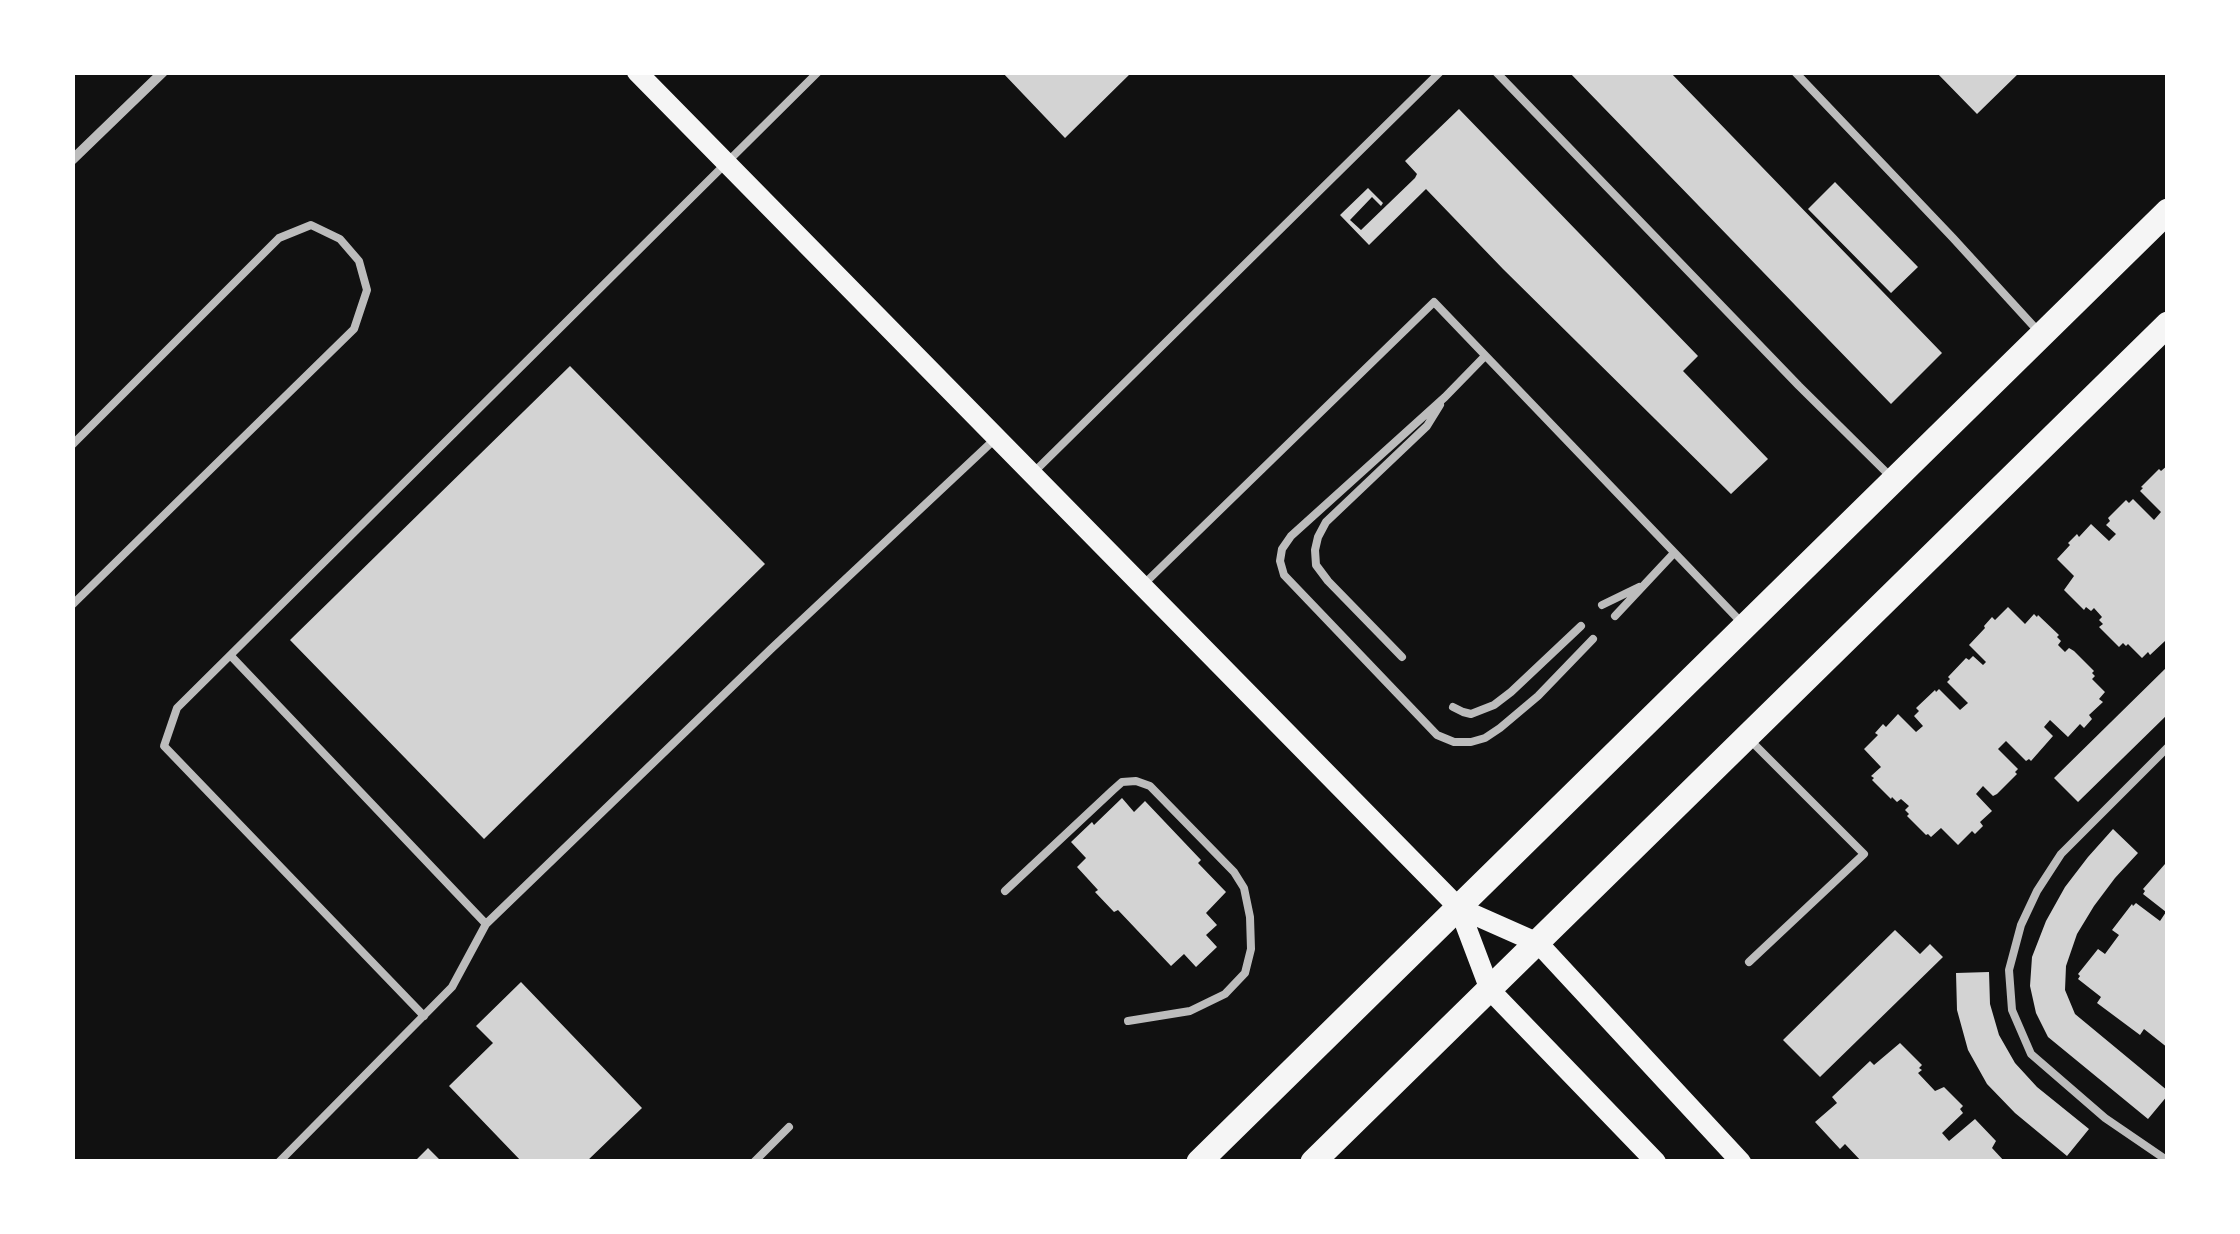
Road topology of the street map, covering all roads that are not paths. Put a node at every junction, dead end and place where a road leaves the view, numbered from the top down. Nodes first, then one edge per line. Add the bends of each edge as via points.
1 (163, 72) edge
2 (636, 72) edge
3 (818, 72) edge
4 (1440, 72) edge
5 (1496, 72) edge
6 (1794, 72) edge
7 (72, 160) edge
8 (726, 163) junction
9 (2165, 217) edge
10 (2168, 324) edge
11 (2042, 335) junction
12 (1485, 356) junction
13 (1445, 396) junction
14 (997, 437) junction
15 (72, 446) edge
16 (1032, 474) junction
17 (1894, 480) junction
18 (1674, 553) junction
19 (1643, 585) junction
20 (1142, 586) junction
21 (72, 605) edge
22 (1602, 605) dead end
23 (1615, 616) dead end
24 (1581, 626) dead end
25 (1745, 626) junction
26 (1593, 638) dead end
27 (230, 656) junction
28 (1402, 657) dead end
29 (1453, 706) dead end
30 (1747, 737) junction
31 (2168, 747) edge
32 (1005, 891) dead end
33 (1459, 908) junction
34 (486, 924) junction
35 (1538, 943) junction
36 (1749, 962) dead end
37 (1490, 990) junction
38 (424, 1016) junction
39 (1128, 1020) dead end
40 (790, 1127) dead end
41 (1203, 1159) edge
42 (2168, 1161) edge
43 (279, 1162) edge
44 (754, 1162) edge
45 (1313, 1162) edge
46 (1656, 1162) edge
47 (1740, 1162) edge

1 - 7 street
2 - 8 main road
3 - 8 lane
4 - 16 lane
5 - 17 lane
6 - 11 lane
8 - 14 main road
8 - 27 lane
9 - 11 main road
10 - 30 main road
11 - 17 main road
12 - 13 lane
12 - 18 lane
12 - 20 lane via 1434,302
13 - 26 lane via 1291,536 1282,549 1284,576 1436,735 1454,742 1485,738 1500,728
13 - 28 lane via 1427,426 1326,522 1314,550 1328,582
14 - 16 main road
14 - 34 lane
15 - 21 lane via 278,238 311,225 340,239 359,261 366,290 354,329
16 - 20 main road
17 - 25 main road
18 - 19 lane
18 - 25 lane
19 - 22 lane
19 - 23 lane
20 - 33 main road
24 - 29 lane via 1494,705 1471,714
25 - 33 main road
27 - 34 lane
27 - 38 lane via 177,708 164,746
30 - 35 main road
30 - 36 lane via 1864,854
31 - 42 lane via 2061,854 2037,891 2009,970 2012,1010 2031,1054
32 - 39 lane via 1122,782 1150,786 1234,872 1250,917 1245,973 1226,994 1190,1010
33 - 35 main road
33 - 37 main road
33 - 41 main road
34 - 38 lane via 452,988
35 - 37 main road
35 - 47 main road
37 - 45 main road
37 - 46 main road
38 - 43 lane
40 - 44 lane

